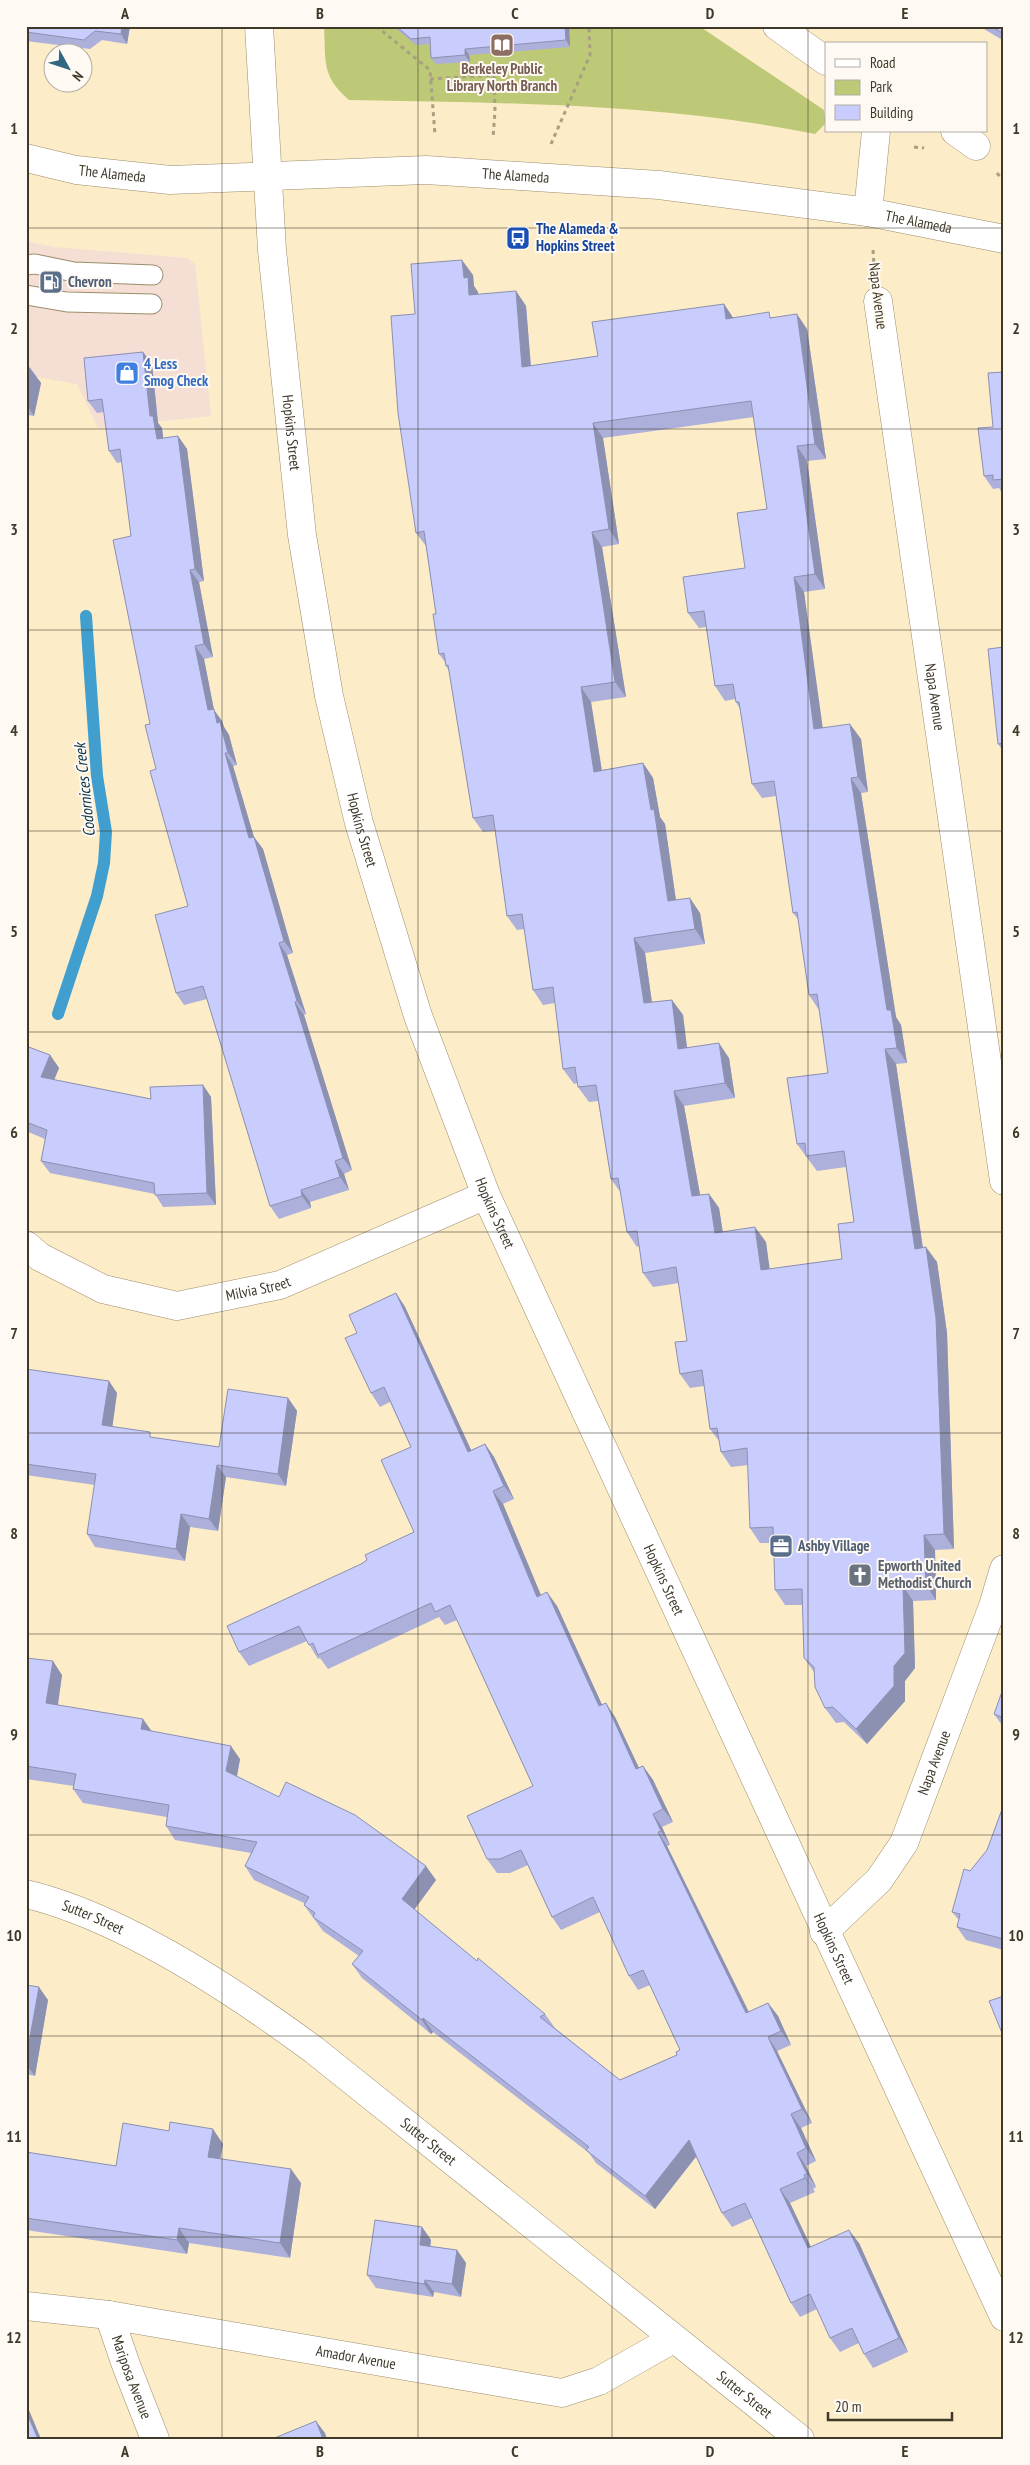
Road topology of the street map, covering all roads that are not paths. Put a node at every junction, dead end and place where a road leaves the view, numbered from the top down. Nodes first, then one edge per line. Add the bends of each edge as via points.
1 (259, 26) edge
2 (776, 26) edge
3 (825, 60) edge
4 (876, 132) edge
5 (26, 158) edge
6 (268, 176) junction
7 (868, 212) junction
8 (1004, 239) edge
9 (26, 265) edge
10 (153, 275) dead end
11 (26, 295) edge
12 (878, 301) road end
13 (152, 304) dead end
14 (1004, 1181) edge
15 (486, 1195) junction
16 (26, 1245) edge
17 (1004, 1569) edge
18 (26, 1894) edge
19 (824, 1932) junction
20 (26, 2306) edge
21 (109, 2315) junction
22 (1004, 2317) edge
23 (673, 2339) junction
24 (155, 2439) edge
25 (800, 2439) edge

1 - 6 street, Hopkins Street
2 - 3 street
4 - 7 street
5 - 6 street, The Alameda via 76,170 170,180
6 - 7 street, The Alameda via 426,170 490,173 660,184
6 - 15 street, Hopkins Street via 272,250 302,535 329,696 359,823 418,1016
7 - 8 street, The Alameda
9 - 10 lane via 74,272
11 - 13 lane via 67,302
12 - 14 street, Napa Avenue
15 - 16 street, Milvia Street via 280,1285 176,1306 103,1289 40,1257
15 - 19 street, Hopkins Street
17 - 19 street, Napa Avenue via 904,1842 879,1880
18 - 23 street, Sutter Street via 96,1918 154,1946 271,2018
19 - 22 street, Hopkins Street
20 - 21 street, Amador Avenue
21 - 23 street, Amador Avenue via 562,2394 599,2381
21 - 24 street, Mariposa Avenue
23 - 25 street, Sutter Street

